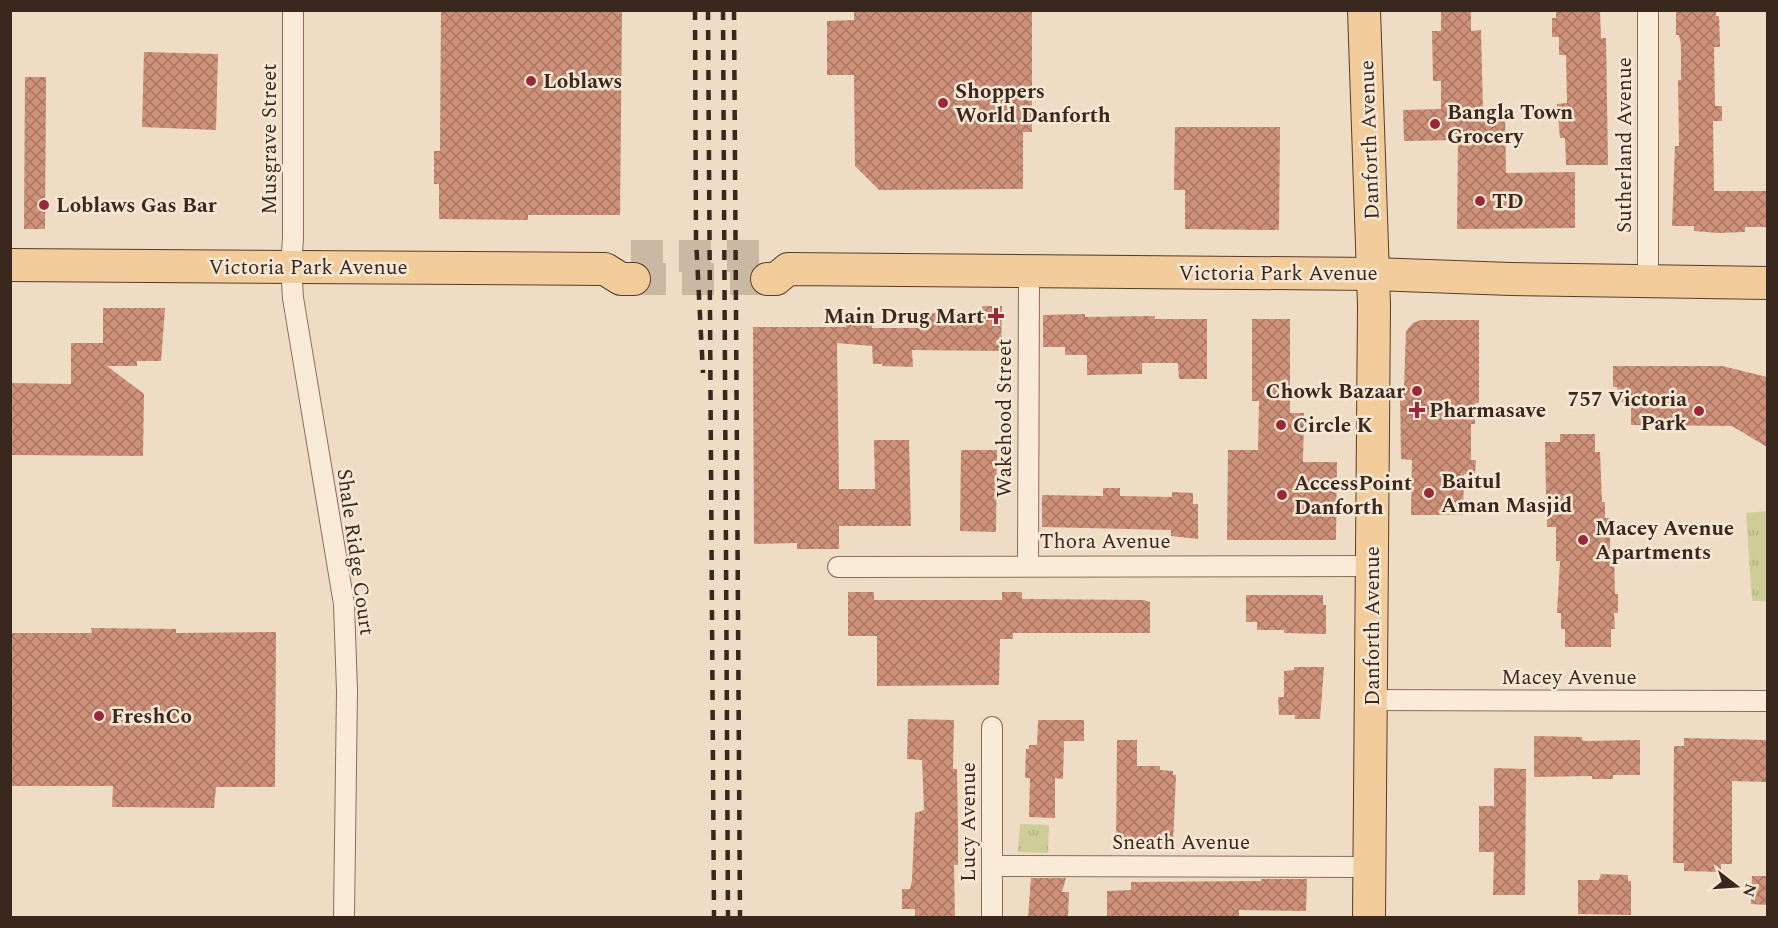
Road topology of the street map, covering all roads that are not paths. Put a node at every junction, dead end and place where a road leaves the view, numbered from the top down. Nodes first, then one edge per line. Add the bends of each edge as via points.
1 (293, 10) edge
2 (1364, 10) edge
3 (1648, 10) edge
4 (10, 265) edge
5 (291, 267) junction
6 (624, 268) tunnel mouth
7 (774, 268) tunnel mouth
8 (1029, 271) junction
9 (1373, 274) junction
10 (1648, 280) junction
11 (1767, 283) edge
12 (1028, 565) junction
13 (1372, 566) junction
14 (838, 567) dead end
15 (1371, 700) junction
16 (1767, 701) edge
17 (992, 727) dead end
18 (992, 866) junction
19 (1370, 867) junction
20 (344, 918) edge
21 (992, 918) edge
22 (1369, 918) edge

1 - 5 street, Musgrave Street
2 - 9 main road, Danforth Avenue
3 - 10 street, Sutherland Avenue
4 - 5 main road, Victoria Park Avenue
5 - 6 main road, Victoria Park Avenue
5 - 20 street, Shale Ridge Court via 344,604
7 - 8 main road, Victoria Park Avenue
8 - 9 main road, Victoria Park Avenue
8 - 12 street, Wakehood Street
9 - 10 main road, Victoria Park Avenue
9 - 13 main road, Danforth Avenue
10 - 11 main road, Victoria Park Avenue
12 - 13 street, Thora Avenue
12 - 14 street, Thora Avenue
13 - 15 main road, Danforth Avenue
15 - 16 street, Macey Avenue
15 - 19 main road, Danforth Avenue
17 - 18 street, Lucy Avenue
18 - 19 street, Sneath Avenue
18 - 21 street, Lucy Avenue
19 - 22 main road, Danforth Avenue

